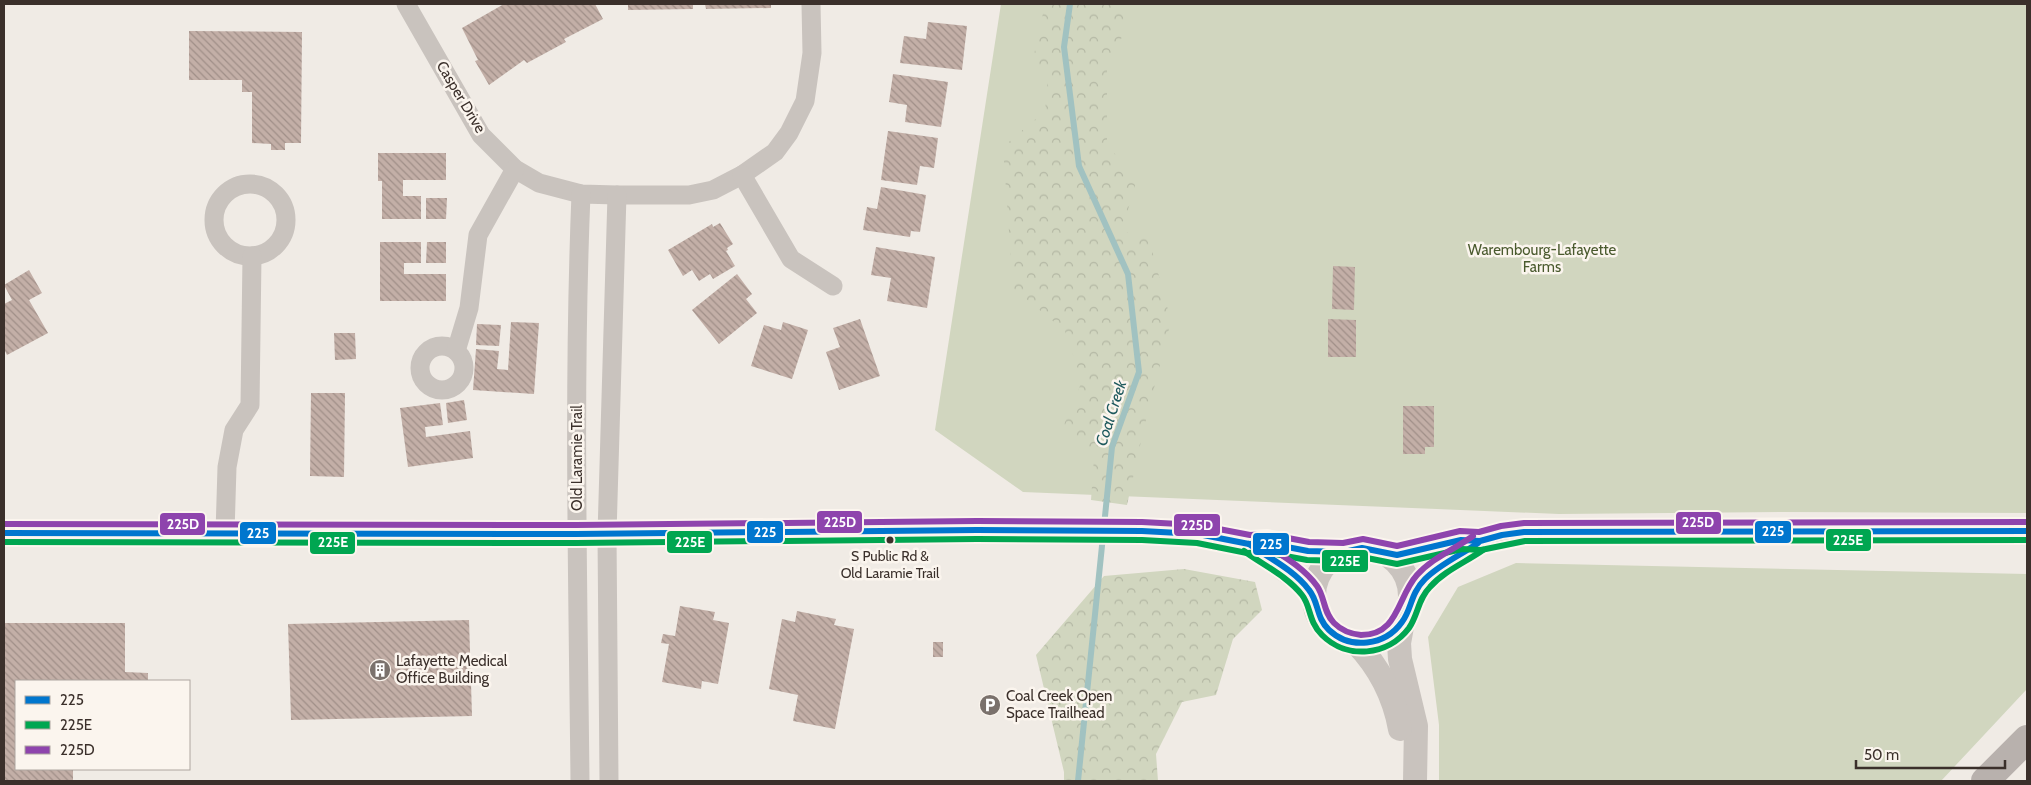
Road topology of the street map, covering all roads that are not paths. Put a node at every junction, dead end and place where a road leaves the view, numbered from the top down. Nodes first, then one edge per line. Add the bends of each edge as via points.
1 (406, 4) edge
2 (811, 4) edge
3 (515, 169) junction
4 (742, 175) junction
5 (581, 194) junction
6 (617, 195) junction
7 (252, 256) dead end
8 (833, 286) dead end
9 (456, 350) dead end
10 (2027, 531) edge
11 (4, 533) edge
12 (225, 533) junction
13 (576, 534) junction
14 (607, 534) junction
15 (1480, 541) junction
16 (1249, 544) junction
17 (1344, 552) junction
18 (1381, 552) junction
19 (1314, 597) junction
20 (1406, 611) junction
21 (1356, 643) junction
22 (2027, 739) edge
23 (580, 781) edge
24 (609, 781) edge
25 (1415, 781) edge
26 (1985, 781) edge

1 - 3 street, Casper Drive via 481,135
2 - 4 street, Casper Drive via 812,53 805,101 789,133 774,152
3 - 5 street, Casper Drive via 539,183
3 - 9 street via 478,236 469,308
4 - 6 street, Casper Drive via 713,190 689,194
4 - 8 street via 791,259
5 - 6 street, Casper Drive
5 - 13 street, Old Laramie Trail
6 - 14 street, Old Laramie Trail
7 - 12 street via 250,405 234,430 227,467
10 - 15 street via 1524,532
11 - 12 street
12 - 13 street
13 - 14 street
13 - 23 street, Old Laramie Trail
14 - 16 street via 1142,531 1198,534
14 - 24 street, Old Laramie Trail
15 - 18 street via 1461,540 1397,555
15 - 20 street via 1423,581
16 - 17 street
16 - 19 street via 1299,580
17 - 18 street via 1362,548
17 - 19 street via 1322,570
18 - 20 street via 1403,571 1407,581
19 - 21 street via 1319,616 1327,628 1339,638
20 - 21 street via 1396,630 1379,641
20 - 25 street via 1399,643 1416,726
21 - 25 street via 1375,665 1388,689
22 - 26 main road

